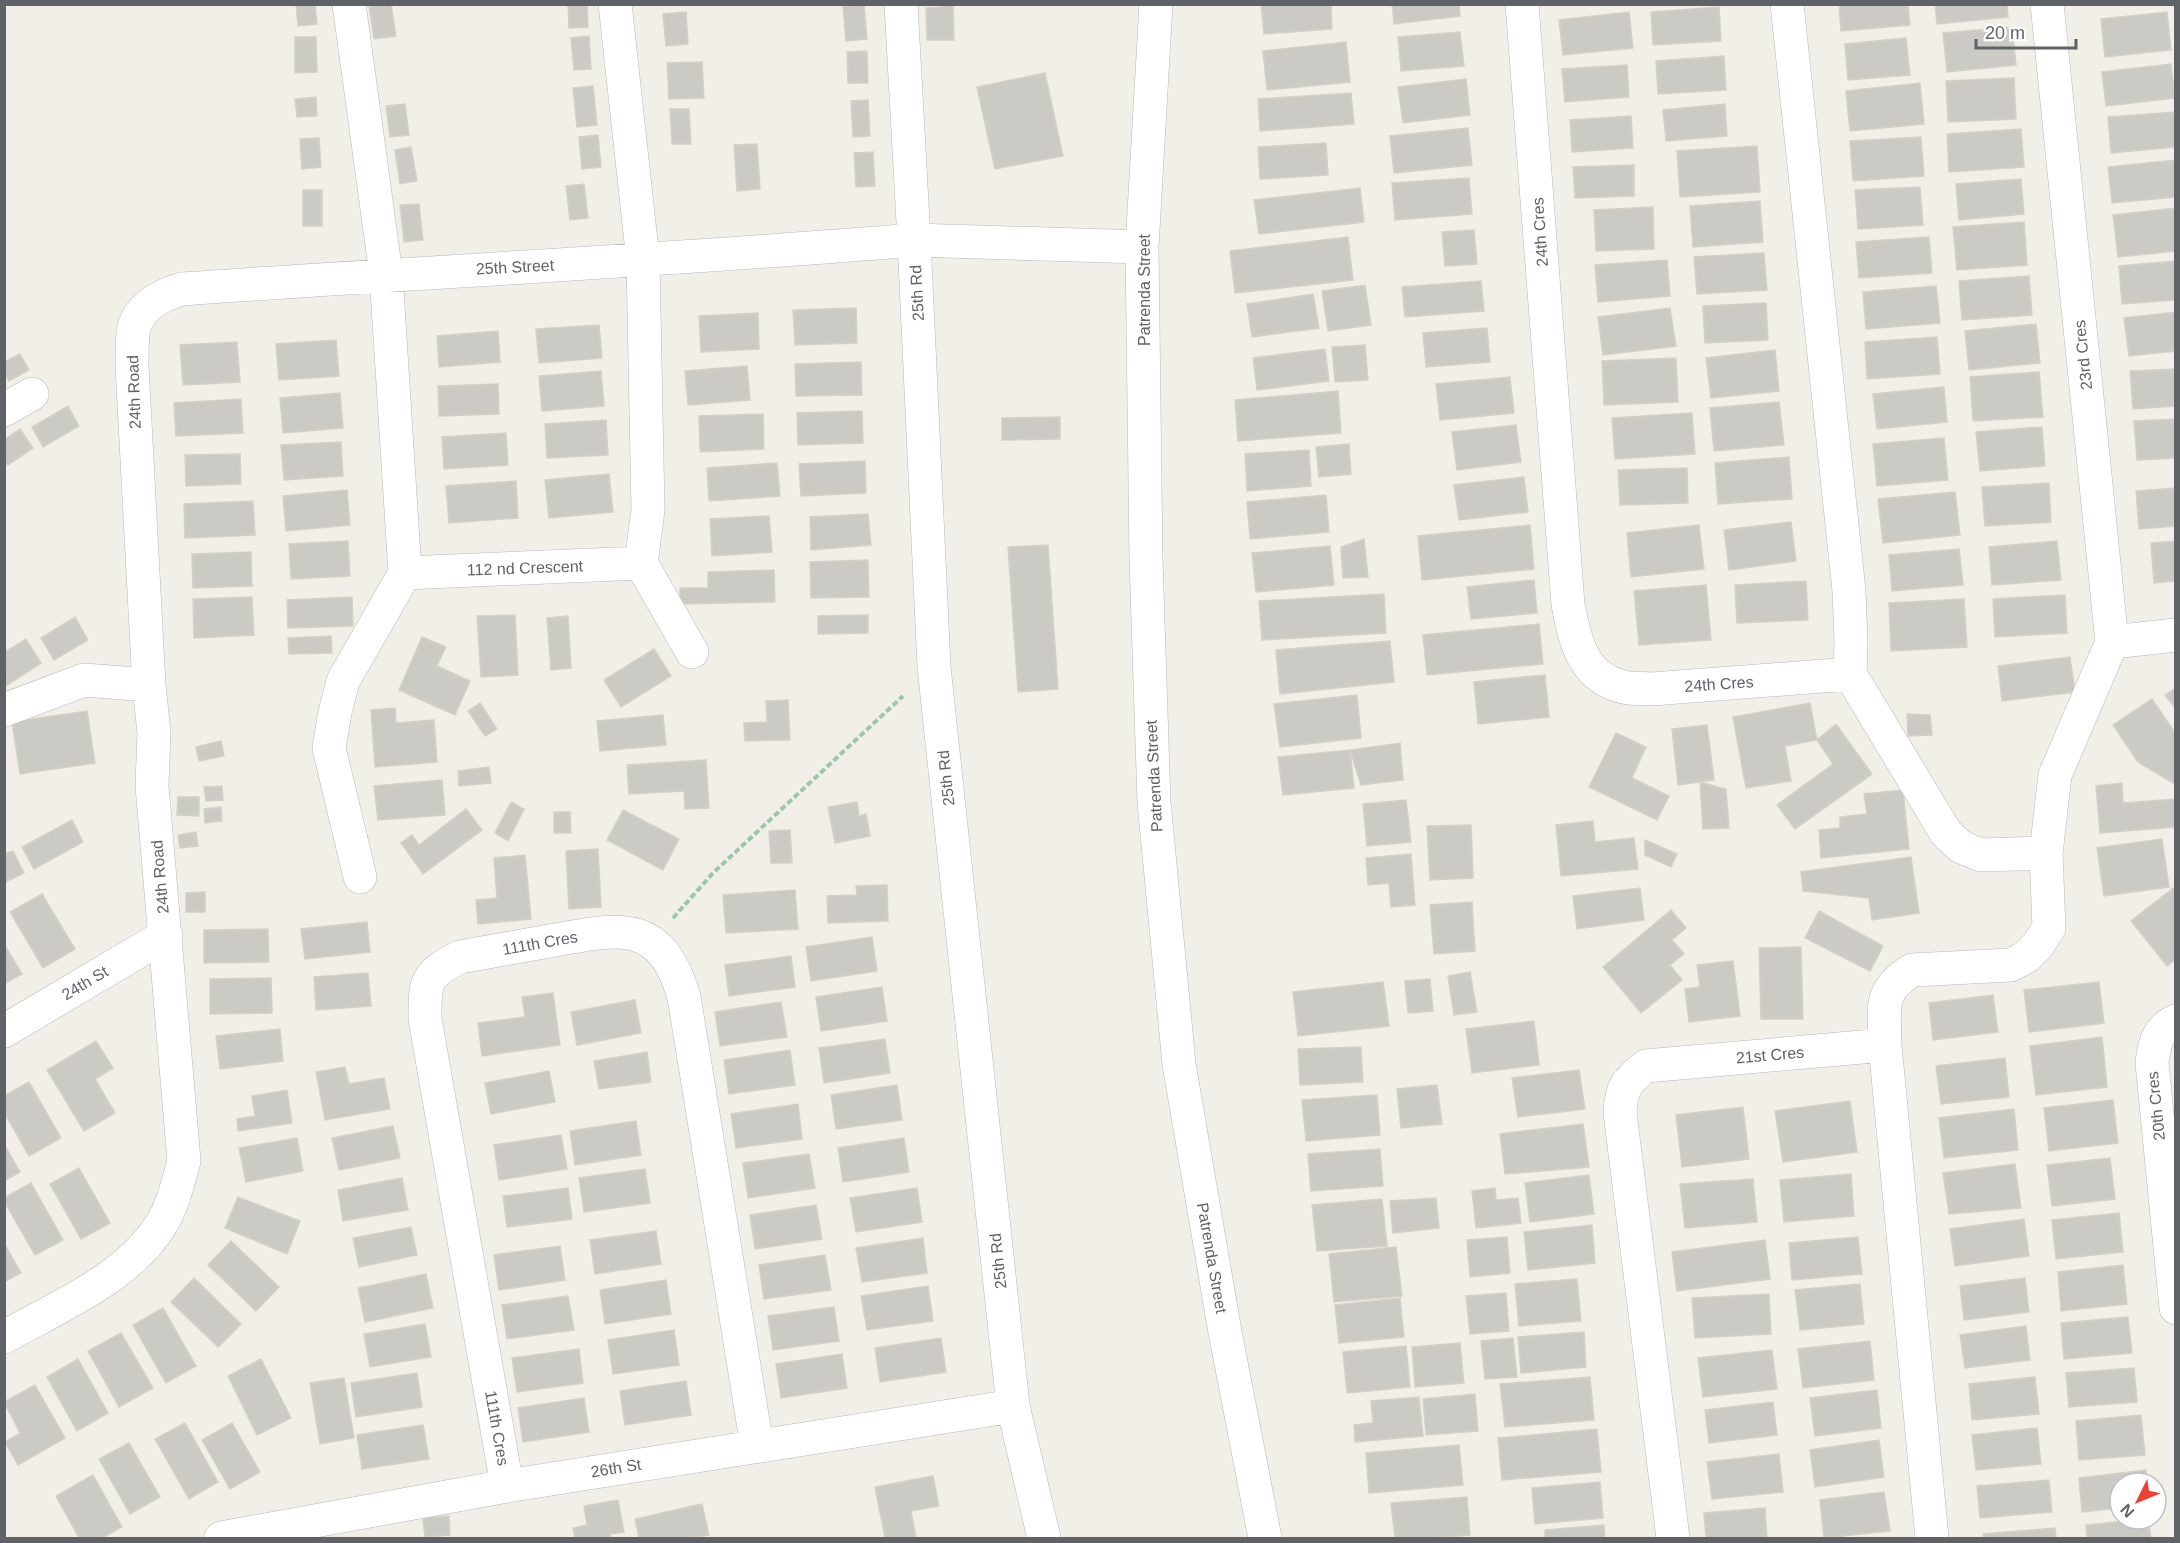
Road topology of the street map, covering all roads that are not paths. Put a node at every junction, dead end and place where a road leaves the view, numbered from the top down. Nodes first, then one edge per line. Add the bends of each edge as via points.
1 (349, 4) edge
2 (615, 4) edge
3 (901, 4) edge
4 (1156, 4) edge
5 (1522, 4) edge
6 (1787, 4) edge
7 (2047, 4) edge
8 (915, 240) junction
9 (1142, 247) junction
10 (643, 260) junction
11 (386, 274) junction
12 (133, 330) joint
13 (32, 394) dead end
14 (4, 411) edge
15 (641, 563) junction
16 (405, 573) junction
17 (2175, 635) edge
18 (2112, 642) junction
19 (692, 652) dead end
20 (1850, 674) junction
21 (149, 685) junction
22 (4, 710) edge
23 (2046, 853) junction
24 (360, 878) dead end
25 (166, 934) junction
26 (2175, 1022) edge
27 (4, 1031) edge
28 (1885, 1045) junction
29 (2175, 1308) edge
30 (4, 1337) edge
31 (1013, 1406) junction
32 (757, 1446) junction
33 (507, 1486) junction
34 (221, 1539) edge
35 (1044, 1539) edge
36 (1265, 1539) edge
37 (1673, 1539) edge
38 (1932, 1539) edge

1 - 11 street
2 - 10 street
3 - 8 street
4 - 9 street, Patrenda Street
5 - 20 street, 24th Cres via 1568,604 1574,639 1586,662 1603,678 1627,688
6 - 20 street via 1848,591
7 - 18 street, 23rd Cres
8 - 9 street, 25th Rd
8 - 10 street, 25th Street
8 - 31 street, 25th Rd via 934,667
9 - 36 street, Patrenda Street via 1146,560 1156,826 1179,1064
10 - 11 street, 25th Street
10 - 15 street via 648,510
11 - 12 street, 25th Street via 182,289 154,300
11 - 16 street
12 - 21 street, 24th Road
13 - 14 street
15 - 16 street, 112 nd Crescent
15 - 19 street
16 - 24 street via 343,681 329,748
17 - 18 street
18 - 23 street via 2055,775
20 - 23 street via 1946,833 1962,847 1981,855
21 - 22 street via 84,680
21 - 25 street, 24th Road via 154,733 152,786
23 - 28 street via 2049,928 2038,945 2011,964 1912,970 1898,979 1889,988 1885,1001
25 - 27 street, 24th St
25 - 30 street, 24th Road via 184,1161 172,1202 160,1227 136,1255 110,1276
26 - 29 street, 20th Cres via 2155,1042 2152,1063
28 - 37 street, 21st Cres via 1646,1066 1629,1079 1621,1094 1621,1125
28 - 38 street
31 - 32 street, 26th St
31 - 35 street, 25th Rd
32 - 33 street, 26th St
32 - 33 street, 111th Cres via 677,972 651,942 635,934 608,931 460,957 432,975 425,990 425,1019
33 - 34 street, 26th St

